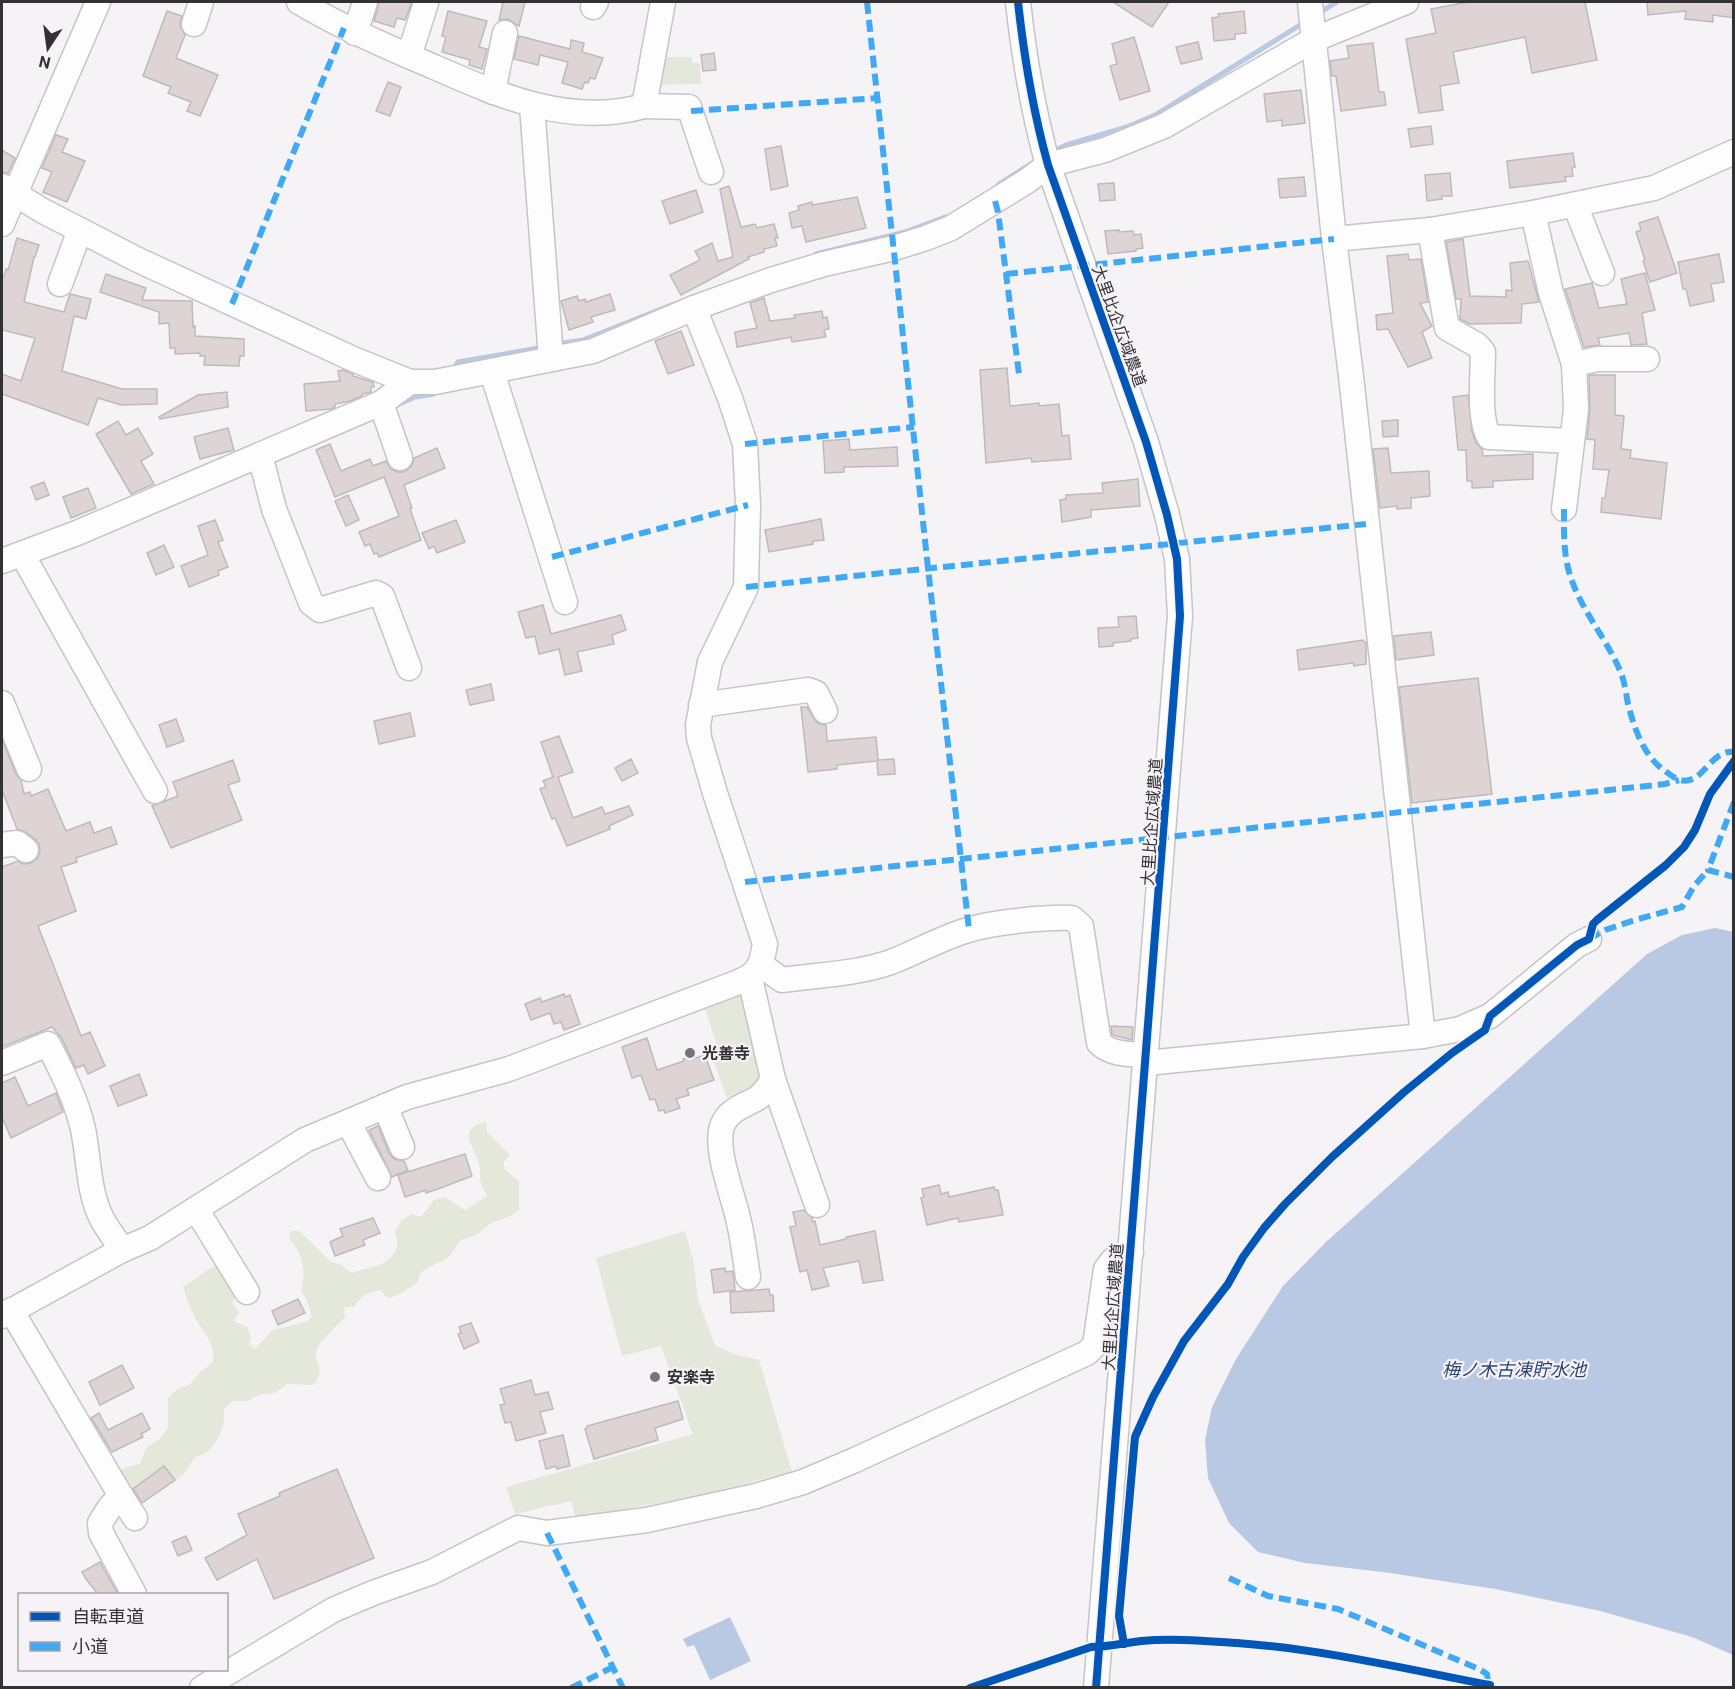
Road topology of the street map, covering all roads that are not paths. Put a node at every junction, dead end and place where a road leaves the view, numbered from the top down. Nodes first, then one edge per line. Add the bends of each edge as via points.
1 (98, 2) edge
2 (301, 2) edge
3 (365, 2) edge
4 (663, 2) edge
5 (1018, 2) edge
6 (1310, 2) edge
7 (1406, 2) edge
8 (426, 3) dead end
9 (355, 33) junction
10 (505, 33) dead end
11 (1313, 40) junction
12 (409, 56) junction
13 (493, 92) junction
14 (532, 105) junction
15 (644, 106) junction
16 (1734, 152) edge
17 (1048, 165) junction
18 (711, 172) dead end
19 (7, 190) edge
20 (1575, 205) junction
21 (1533, 213) junction
22 (2, 224) edge
23 (80, 230) junction
24 (1430, 230) junction
25 (1334, 239) junction
26 (1602, 273) dead end
27 (60, 284) dead end
28 (694, 308) junction
29 (551, 358) junction
30 (1647, 359) dead end
31 (1574, 364) junction
32 (492, 372) junction
33 (410, 382) junction
34 (381, 403) junction
35 (1572, 441) junction
36 (260, 456) junction
37 (400, 458) dead end
38 (1564, 509) dead end
39 (12, 558) edge
40 (565, 602) dead end
41 (409, 668) dead end
42 (2, 703) edge
43 (701, 705) junction
44 (825, 711) dead end
45 (29, 769) dead end
46 (156, 791) dead end
47 (2, 845) edge
48 (26, 850) dead end
49 (1589, 939) dead end
50 (756, 972) junction
51 (1423, 1036) junction
52 (1146, 1059) junction
53 (2, 1063) edge
54 (773, 1079) junction
55 (385, 1106) junction
56 (348, 1122) junction
57 (402, 1147) dead end
58 (378, 1178) dead end
59 (818, 1205) dead end
60 (196, 1209) junction
61 (122, 1250) junction
62 (1131, 1253) junction
63 (748, 1277) dead end
64 (247, 1292) dead end
65 (6, 1313) edge
66 (121, 1496) junction
67 (135, 1518) dead end
68 (133, 1593) edge
69 (1097, 1677) edge
70 (202, 1688) edge

1 - 19 street
2 - 9 street
3 - 9 street
4 - 15 street
5 - 17 street, 大里比企広域農道 via 1035,119
6 - 11 street
7 - 11 street
8 - 12 street
9 - 12 street
10 - 13 street
11 - 17 street via 1164,126 1105,150
11 - 25 street
12 - 13 street
13 - 14 street
14 - 15 street via 605,113
14 - 29 street
15 - 18 street via 689,107
16 - 20 street via 1654,188
17 - 28 street via 951,228 894,248 771,280
17 - 52 street, 大里比企広域農道 via 1146,442 1177,559 1180,616
19 - 22 street
19 - 23 street
20 - 21 street
20 - 26 street
21 - 24 street
21 - 31 street via 1551,293
23 - 27 street
23 - 33 street via 232,304
24 - 25 street
24 - 35 street via 1447,328 1483,352 1483,408 1489,437
25 - 51 street
28 - 29 street via 593,351
28 - 43 street via 744,444 747,505 746,587 710,662
29 - 32 street
30 - 31 street via 1598,359
31 - 35 street via 1576,409
32 - 33 street via 435,382
32 - 40 street
33 - 34 street
34 - 36 street
34 - 37 street
35 - 38 street
36 - 39 street
36 - 41 street via 274,509 311,603 320,610 376,593 382,596
39 - 46 street
42 - 45 street
43 - 44 street via 808,690 816,693
43 - 50 street via 699,738 765,944
47 - 48 street via 17,843
49 - 51 street via 1490,1016 1460,1029
50 - 52 street via 782,980 858,969 890,962 969,930 1072,918 1081,926 1099,1044 1113,1052
50 - 54 street
50 - 55 street via 509,1069 407,1096
51 - 52 street
52 - 62 street, 大里比企広域農道
53 - 61 street via 48,1044 80,1120 94,1196 102,1218
54 - 59 street
54 - 63 street via 757,1098 729,1115 720,1134
55 - 56 street
55 - 57 street
56 - 58 street
56 - 60 street via 305,1140
60 - 61 street via 150,1238
60 - 64 street
61 - 65 street
62 - 69 street, 大里比企広域農道
62 - 70 street via 1113,1260 1106,1269 1095,1345 1087,1353 803,1482 647,1520 547,1533 518,1528 432,1572 333,1610
65 - 66 street
66 - 67 street
66 - 68 street via 100,1524 101,1533

